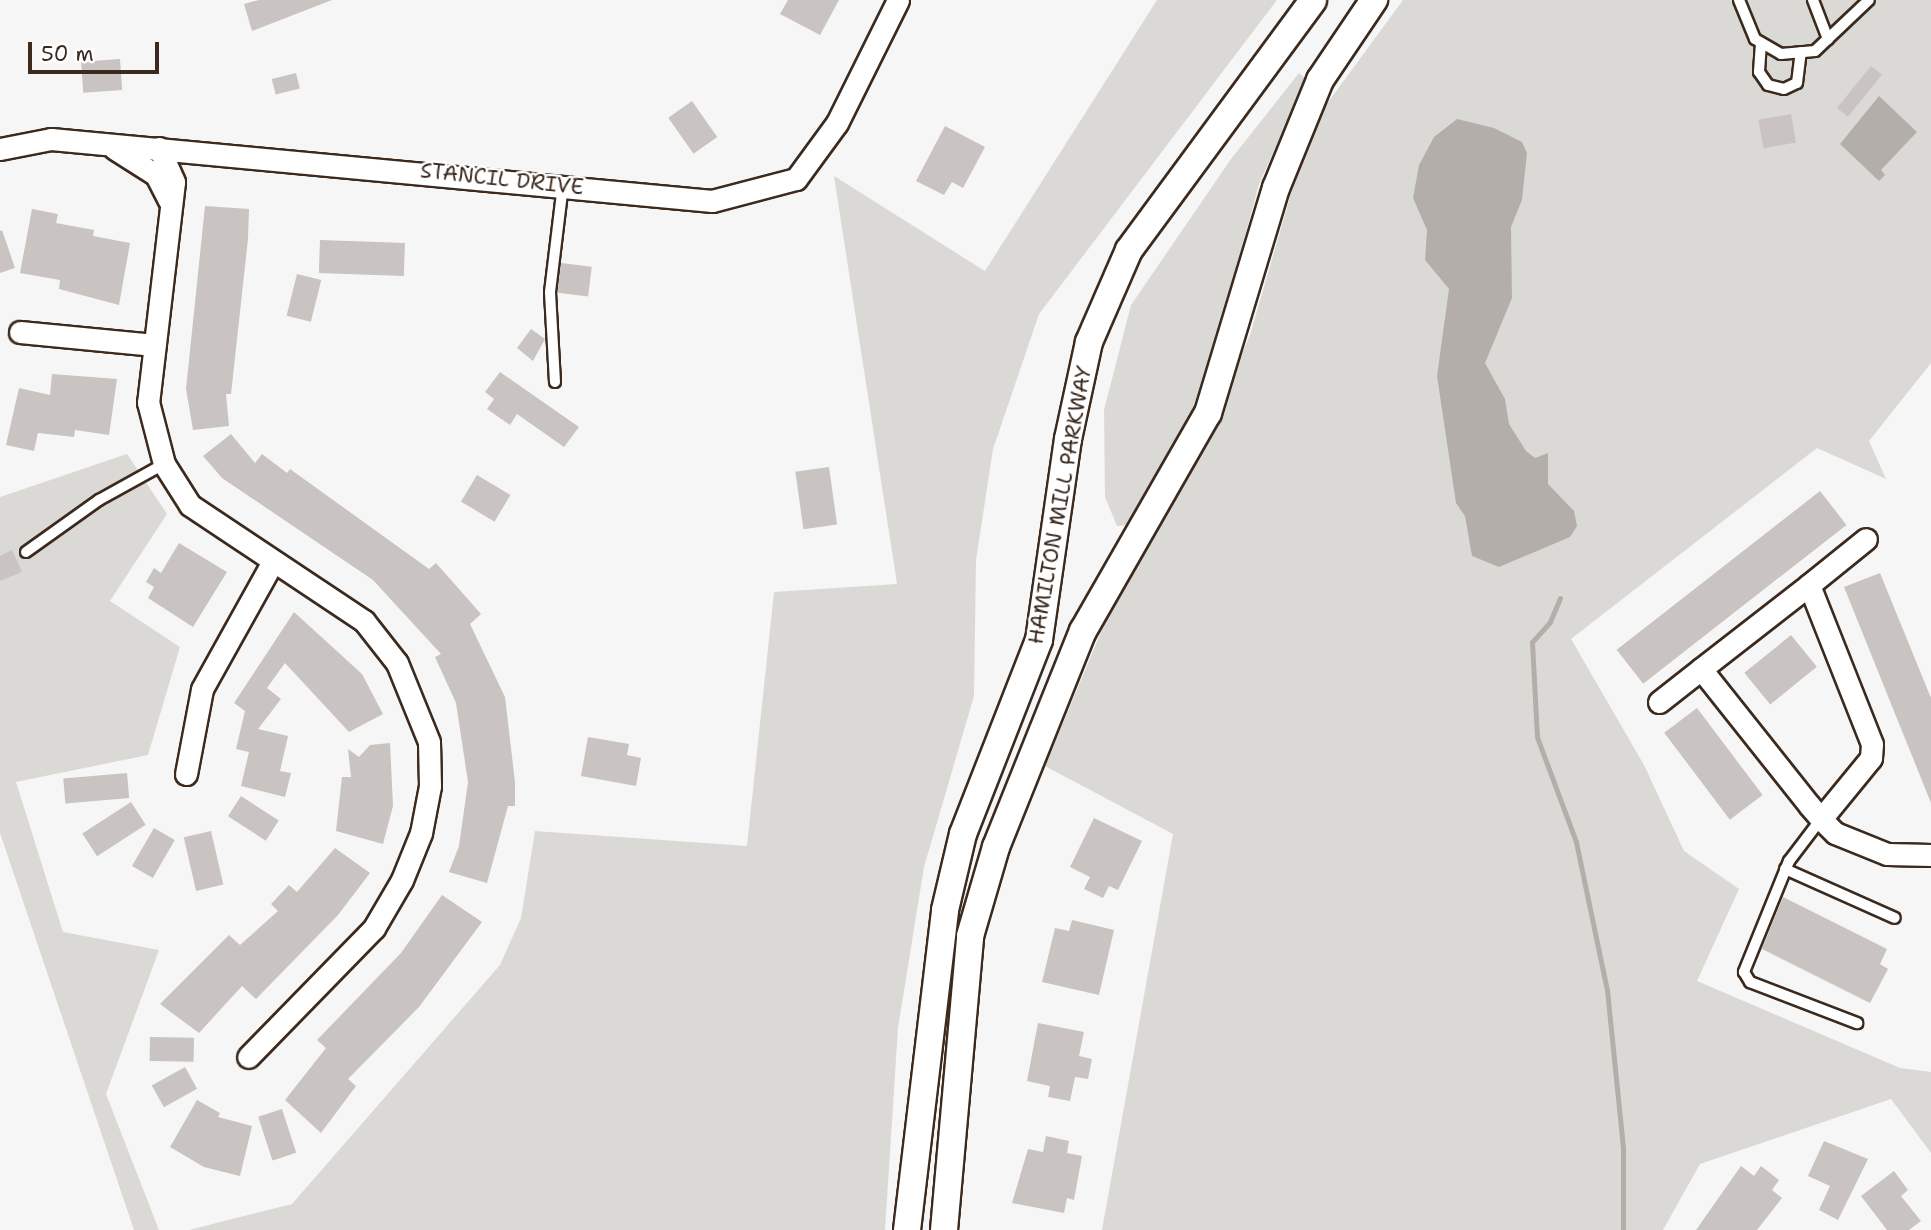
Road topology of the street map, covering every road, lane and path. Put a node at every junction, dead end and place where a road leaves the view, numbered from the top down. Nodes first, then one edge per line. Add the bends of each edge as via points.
1 (898, 0) edge
2 (1313, 0) edge
3 (1374, 0) edge
4 (1739, 0) edge
5 (1813, 0) edge
6 (1869, 0) edge
7 (1828, 39) junction
8 (1761, 43) junction
9 (1801, 52) junction
10 (100, 143) junction
11 (159, 148) junction
12 (0, 149) edge
13 (563, 185) junction
14 (169, 201) junction
15 (20, 332) dead end
16 (154, 345) junction
17 (555, 382) dead end
18 (164, 464) junction
19 (1866, 539) dead end
20 (26, 552) dead end
21 (272, 563) junction
22 (1809, 585) junction
23 (1701, 669) junction
24 (1659, 702) dead end
25 (186, 774) dead end
26 (1821, 819) junction
27 (1931, 855) edge
28 (1785, 869) junction
29 (1895, 918) dead end
30 (1857, 1023) dead end
31 (248, 1056) dead end
32 (913, 1229) edge
33 (944, 1230) edge

1 - 13 street, STANCIL DRIVE via 836,124 796,179 712,201
2 - 32 street, HAMILTON MILL PARKWAY via 1129,250 1089,342 1068,439 1039,640 963,834 945,910
3 - 33 street, HAMILTON MILL PARKWAY via 1320,80 1276,188 1208,413 1083,631 996,847 970,936
4 - 8 lane
5 - 7 lane
6 - 7 lane
7 - 9 lane via 1815,51
8 - 9 lane via 1782,54
8 - 9 lane via 1759,72 1768,85 1784,89 1797,83
10 - 11 street, STANCIL DRIVE
10 - 12 street, STANCIL DRIVE via 51,139
10 - 14 street via 142,161
11 - 13 street, STANCIL DRIVE
11 - 14 street via 172,168
13 - 17 lane via 550,292
14 - 16 street
15 - 16 street
16 - 18 street via 148,402
18 - 20 lane via 99,500
18 - 21 street via 190,505
19 - 22 street
21 - 25 street via 202,689
21 - 31 street via 364,621 397,663 429,742 430,786 421,833 402,880 374,928
22 - 23 street
22 - 26 street via 1872,744 1871,758
23 - 24 street
23 - 26 street
26 - 27 street via 1835,833 1887,854
26 - 28 lane
28 - 29 lane
28 - 30 lane via 1744,972 1750,982

